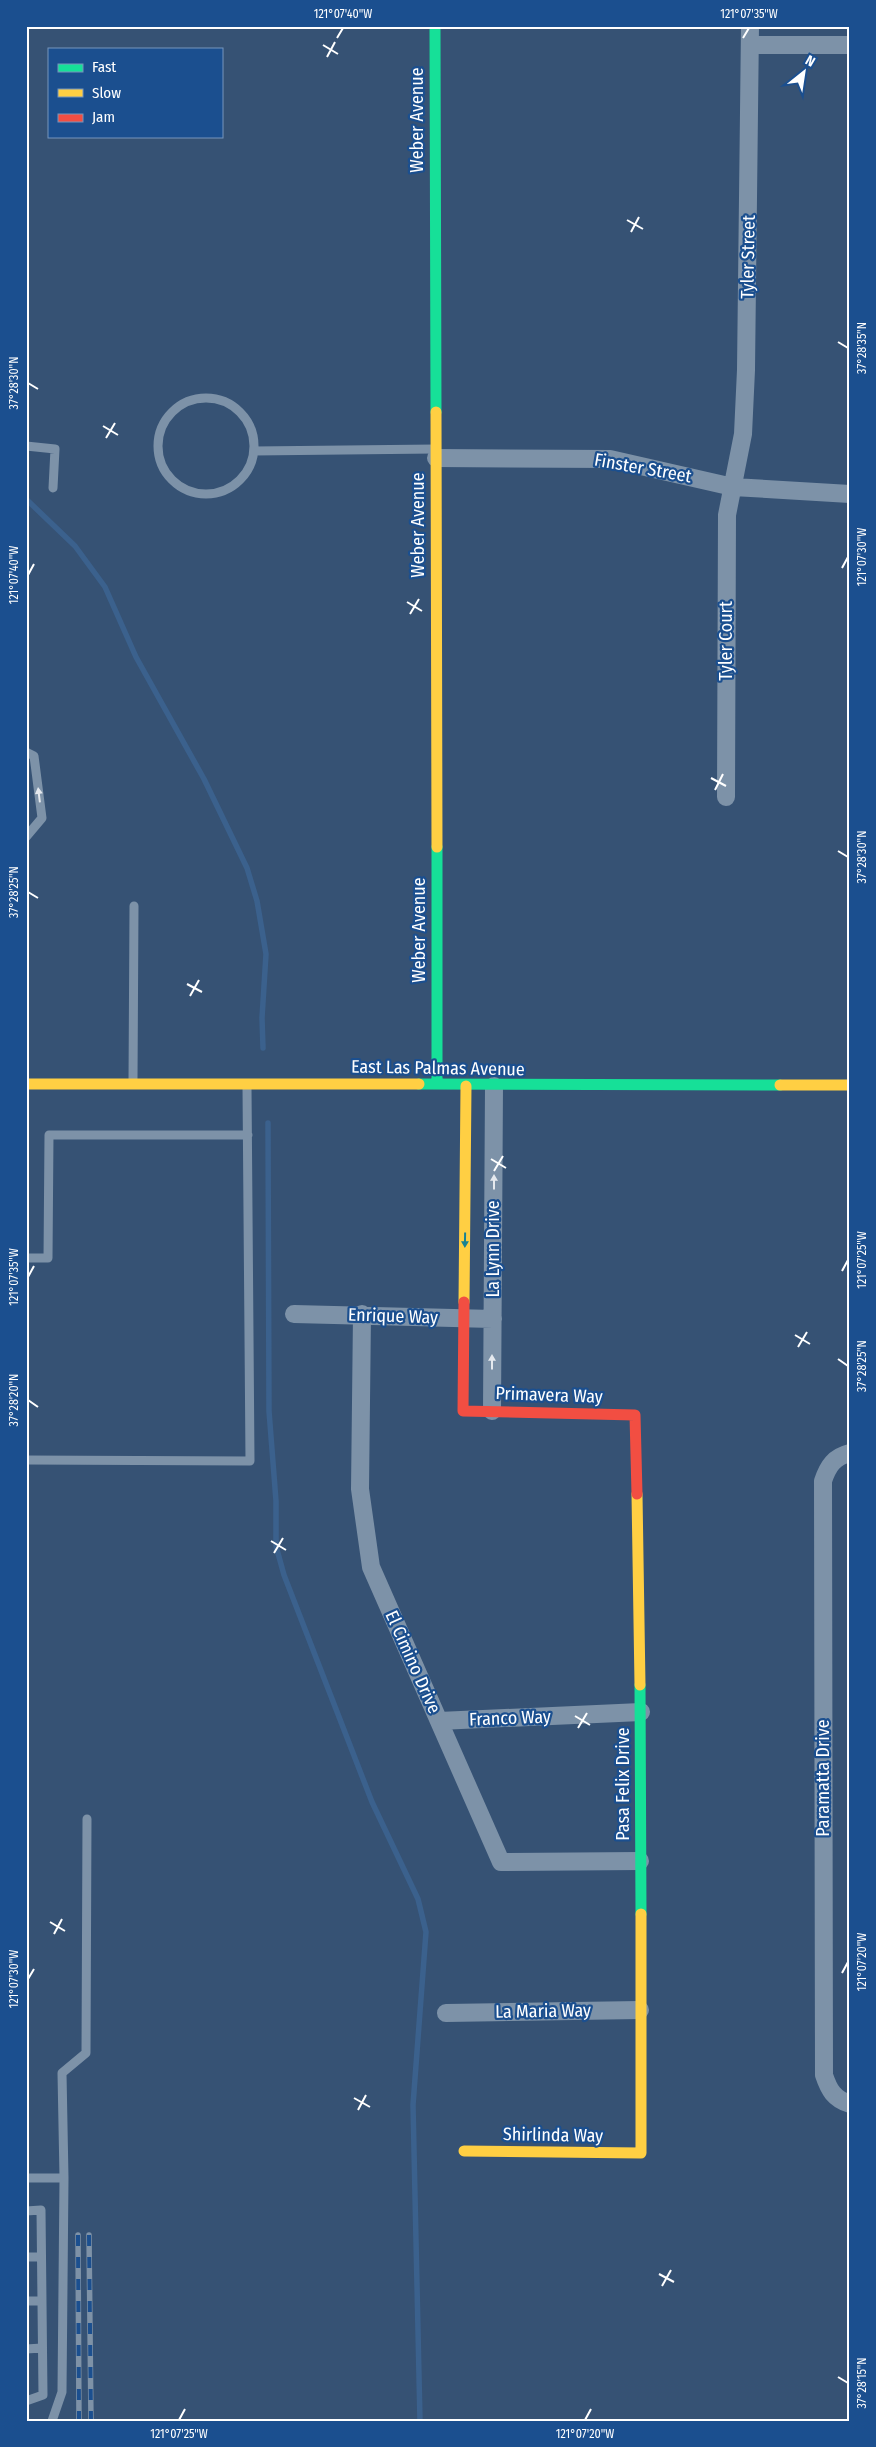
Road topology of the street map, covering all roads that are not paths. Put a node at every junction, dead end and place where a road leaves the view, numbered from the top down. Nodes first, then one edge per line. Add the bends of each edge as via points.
1 (435, 26) edge
2 (750, 26) edge
3 (750, 45) junction
4 (850, 45) edge
5 (26, 446) edge
6 (254, 451) junction
7 (436, 454) junction
8 (733, 487) junction
9 (53, 488) dead end
10 (850, 494) edge
11 (26, 752) edge
12 (726, 796) dead end
13 (26, 837) edge
14 (134, 906) dead end
15 (26, 1084) edge
16 (133, 1084) junction
17 (247, 1084) junction
18 (437, 1084) junction
19 (850, 1085) edge
20 (466, 1086) junction
21 (494, 1086) junction
22 (248, 1134) junction
23 (26, 1258) edge
24 (294, 1314) dead end
25 (362, 1314) junction
26 (464, 1319) junction
27 (492, 1319) junction
28 (463, 1411) joint
29 (492, 1411) junction
30 (635, 1415) joint
31 (850, 1452) edge
32 (26, 1460) edge
33 (641, 1712) junction
34 (439, 1720) junction
35 (87, 1818) dead end
36 (640, 1861) junction
37 (640, 2010) junction
38 (446, 2013) dead end
39 (850, 2104) edge
40 (464, 2151) dead end
41 (641, 2153) joint
42 (26, 2178) edge
43 (64, 2178) junction
44 (26, 2210) edge
45 (26, 2256) edge
46 (42, 2257) junction
47 (26, 2300) edge
48 (42, 2300) junction
49 (26, 2348) edge
50 (42, 2348) junction
51 (26, 2401) edge
52 (52, 2421) edge

1 - 7 street, Weber Avenue
2 - 3 street, Tyler Street
3 - 4 street
3 - 8 street, Tyler Street via 746,370 743,434
5 - 9 lane via 56,449
6 - 6 lane via 250,467 240,480 227,490 204,494 180,487 168,476 160,462 160,430 167,417 179,406 209,398 224,401 247,421
6 - 7 lane
7 - 8 street, Finster Street via 610,458
7 - 18 street, Weber Avenue
8 - 10 street, Finster Street
8 - 12 street, Tyler Court via 727,515
13 -> 11 lane via 42,818 34,756
14 - 16 lane
15 - 16 street, East Las Palmas Avenue
16 - 17 street, East Las Palmas Avenue
17 - 18 street, East Las Palmas Avenue
17 - 22 lane
18 - 20 street, East Las Palmas Avenue
19 - 21 street, East Las Palmas Avenue
20 - 21 street, East Las Palmas Avenue
20 -> 26 street, La Lynn Drive
27 -> 21 street, La Lynn Drive
22 - 23 lane via 49,1135 48,1258
22 - 32 lane via 250,1461
24 - 25 street, Enrique Way
25 - 26 street, Enrique Way
25 - 34 street, El Cimino Drive via 360,1489 371,1567
26 - 27 street, Enrique Way
26 - 28 street, La Lynn Drive
29 -> 27 street, La Lynn Drive
28 - 29 street, Primavera Way
29 - 30 street, Primavera Way
30 - 33 street, Pasa Felix Drive
31 - 39 street, Paramatta Drive via 833,1461 823,1481 824,2075 833,2095
33 - 34 street, Franco Way
33 - 36 street, Pasa Felix Drive
34 - 36 street, El Cimino Drive via 501,1862
35 - 43 lane via 86,2053 62,2073
36 - 37 street, Pasa Felix Drive
37 - 38 street, La Maria Way
37 - 41 street, Pasa Felix Drive
40 - 41 street, Shirlinda Way
42 - 43 lane
43 - 52 lane via 62,2392
44 - 46 lane via 41,2210
45 - 46 lane
46 - 48 lane
47 - 48 lane
48 - 50 lane
49 - 50 lane
50 - 51 lane via 43,2395

